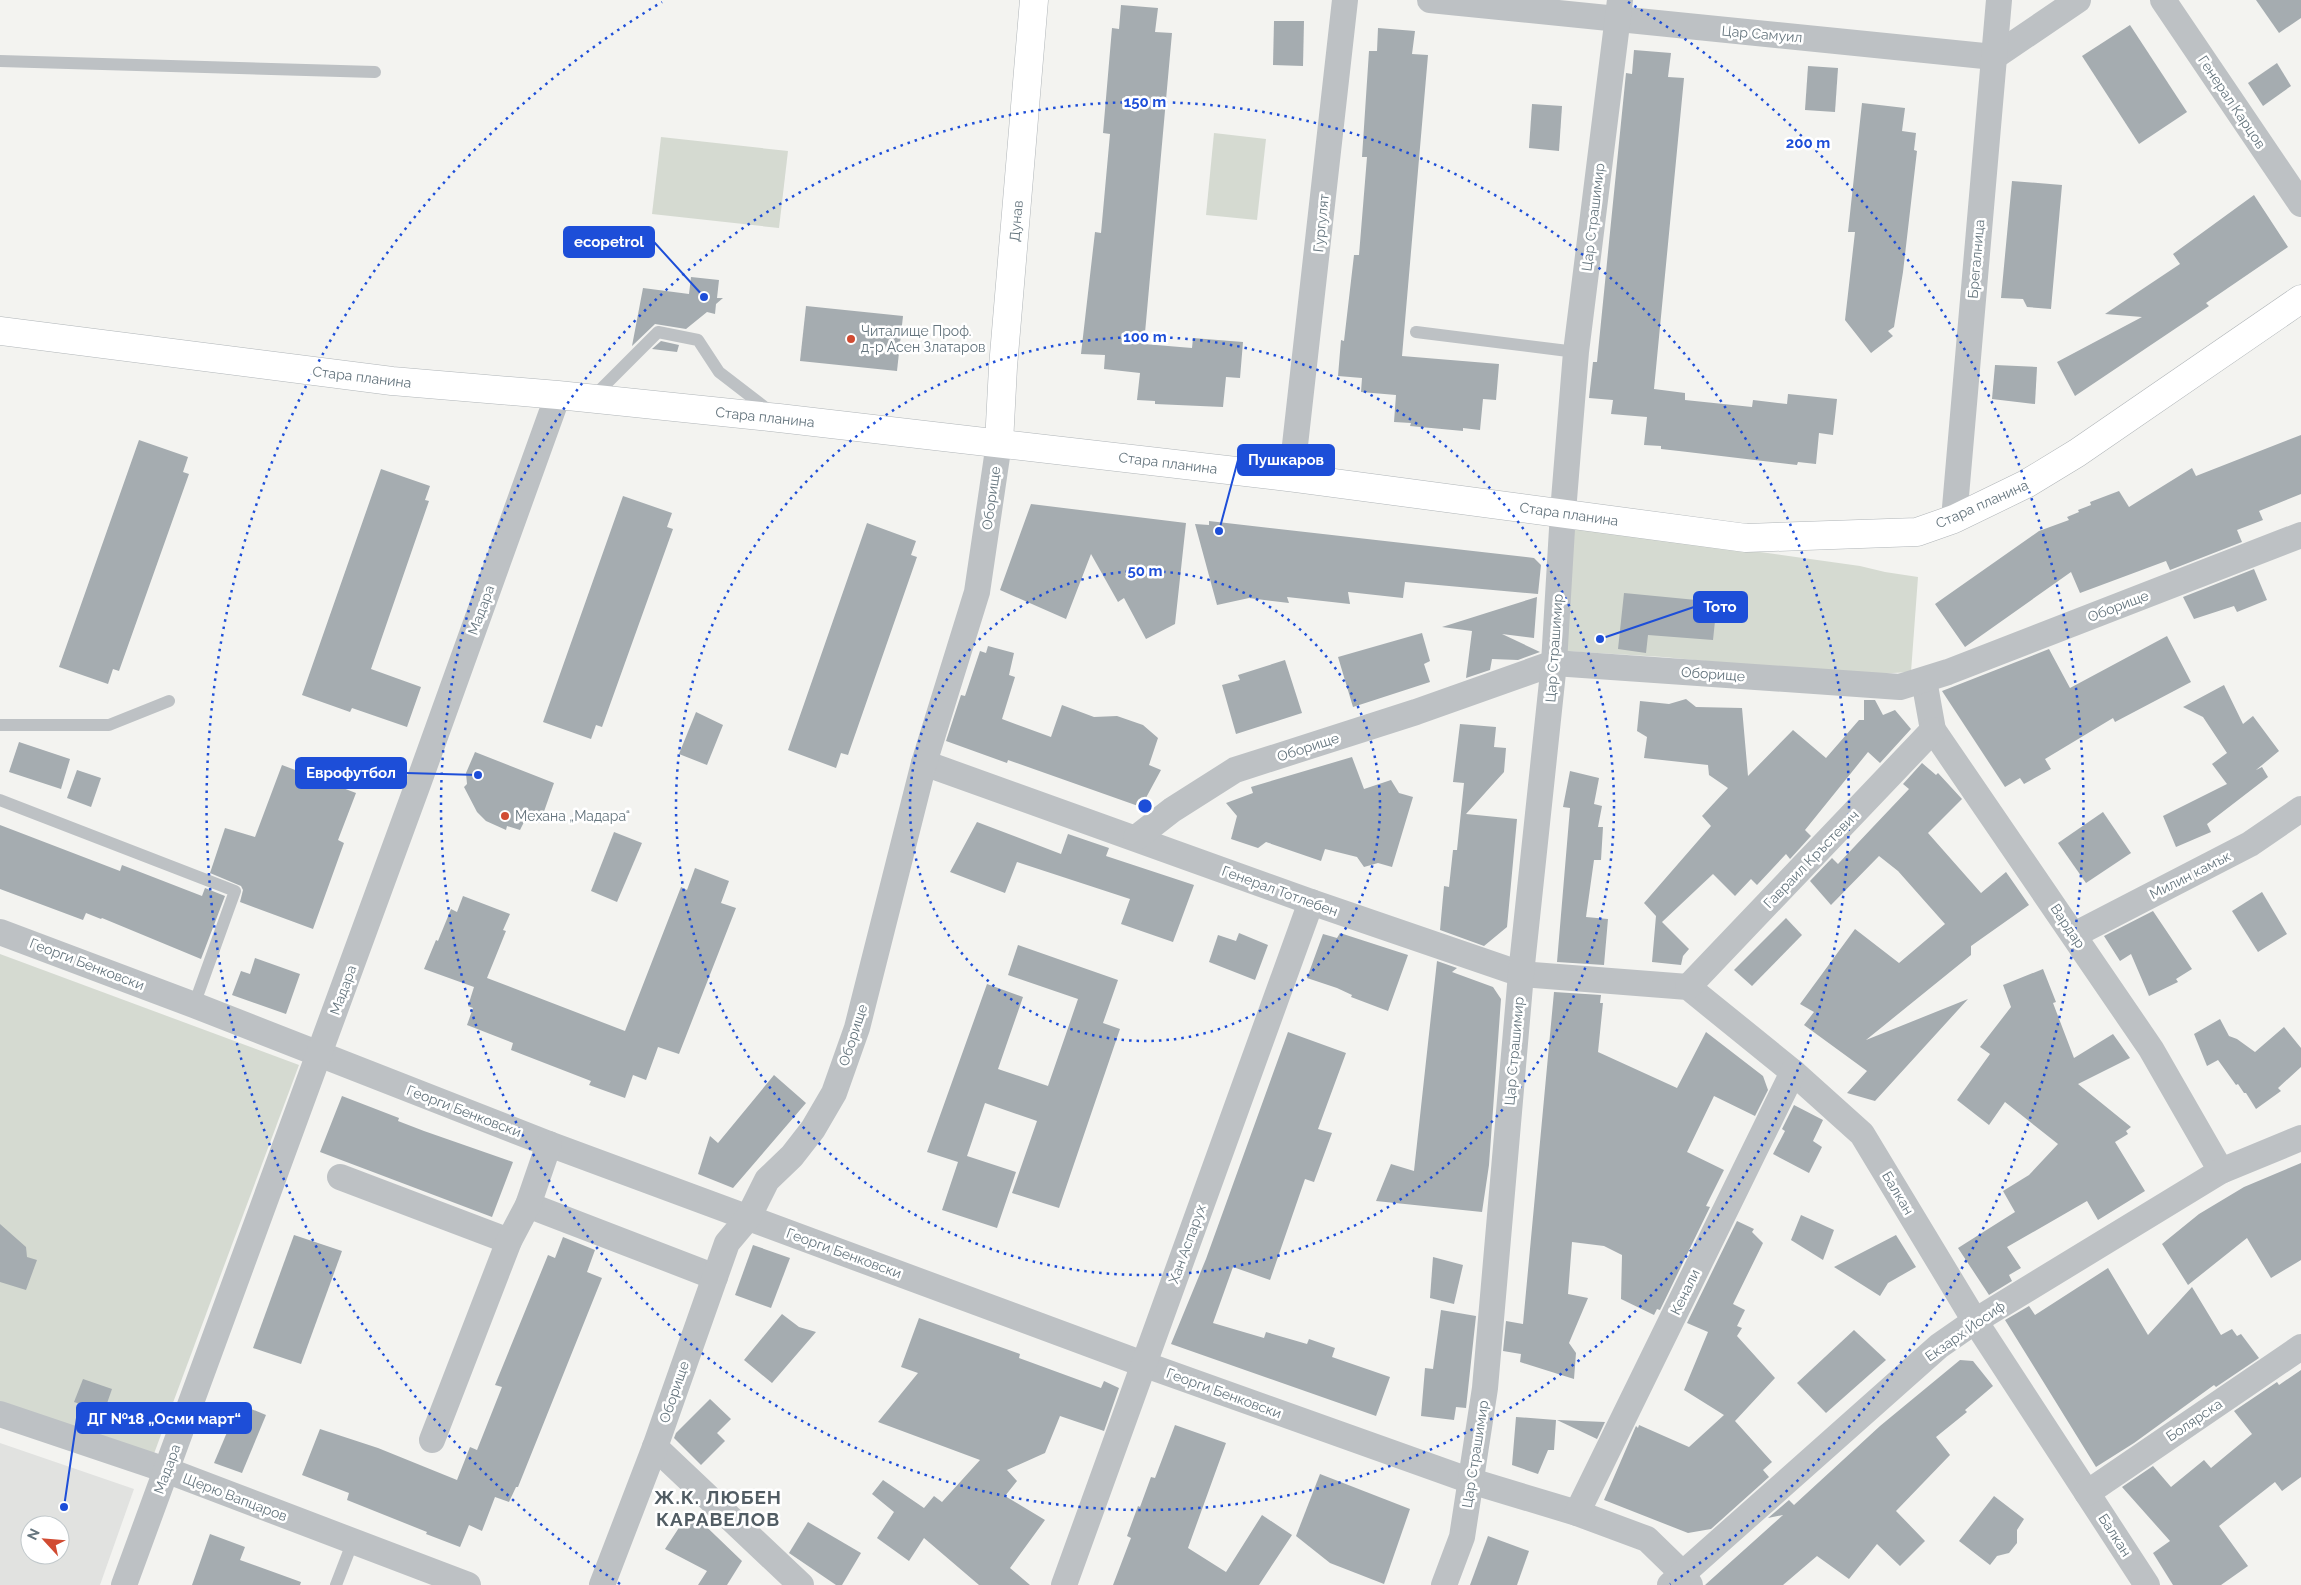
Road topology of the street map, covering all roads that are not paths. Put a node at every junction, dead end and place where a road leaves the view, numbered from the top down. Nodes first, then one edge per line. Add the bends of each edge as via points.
1 (1034, 0) edge
2 (1345, 0) edge
3 (1430, 0) edge
4 (1999, 0) edge
5 (2078, 0) edge
6 (2163, 0) edge
7 (1472, 2) edge
8 (1619, 10) edge
9 (1994, 56) junction
10 (0, 61) edge
11 (375, 72) dead end
12 (2301, 204) edge
13 (2301, 299) edge
14 (0, 331) edge
15 (1416, 332) dead end
16 (1576, 352) junction
17 (558, 395) junction
18 (592, 398) junction
19 (779, 418) junction
20 (999, 443) junction
21 (1296, 478) junction
22 (1563, 512) junction
23 (1954, 519) junction
24 (2301, 535) edge
25 (1554, 663) junction
26 (1924, 680) junction
27 (168, 701) dead end
28 (0, 725) edge
29 (1933, 730) junction
30 (924, 763) junction
31 (0, 800) edge
32 (2301, 809) edge
33 (1136, 838) junction
34 (1310, 902) junction
35 (0, 932) edge
36 (2074, 935) junction
37 (1521, 974) junction
38 (1688, 987) junction
39 (194, 1005) junction
40 (319, 1055) junction
41 (1794, 1072) junction
42 (2301, 1138) edge
43 (549, 1144) junction
44 (2221, 1171) junction
45 (340, 1177) dead end
46 (528, 1205) junction
47 (748, 1218) junction
48 (509, 1241) junction
49 (714, 1276) junction
50 (1975, 1321) junction
51 (2301, 1347) edge
52 (1143, 1364) junction
53 (0, 1414) edge
54 (432, 1440) dead end
55 (655, 1447) junction
56 (166, 1470) junction
57 (1471, 1481) junction
58 (2087, 1493) junction
59 (1576, 1512) junction
60 (353, 1541) junction
61 (1681, 1581) edge
62 (124, 1585) edge
63 (336, 1585) edge
64 (468, 1585) edge
65 (602, 1585) edge
66 (801, 1585) edge
67 (1064, 1585) edge
68 (1444, 1585) edge
69 (2147, 1585) edge

1 - 20 main road, Дунав
2 - 21 street, Гургулят via 1295,445
3 - 7 street, Цар Самуил
4 - 9 street, Брегалница
5 - 9 street
6 - 12 street, Генерал Карцов
7 - 8 street, Цар Самуил
8 - 9 street, Цар Самуил
8 - 16 street, Цар Страшимир
9 - 23 street, Брегалница
10 - 11 lane
13 - 23 main road, Стара планина via 2078,453 2026,484
14 - 17 main road, Стара планина via 392,381
15 - 16 lane
16 - 22 street, Цар Страшимир
17 - 18 main road, Стара планина
17 - 40 street, Мадара
18 - 19 main road, Стара планина
18 - 19 lane via 658,332 698,340 720,372
19 - 20 main road, Стара планина
20 - 21 main road, Стара планина
20 - 30 street, Оборище via 977,592
21 - 22 main road, Стара планина
22 - 23 main road, Стара планина via 1746,538 1917,532
22 - 25 street, Цар Страшимир
24 - 26 street, Оборище
25 - 26 street, Оборище via 1900,687
25 - 33 street, Оборище via 1416,712 1235,770 1172,810
25 - 37 street, Цар Страшимир
26 - 29 street, Вардар
27 - 28 lane via 109,725
29 - 36 street, Вардар
29 - 38 street, Гавраил Кръстевич
30 - 33 street, Генерал Тотлебен
30 - 47 street, Оборище via 857,1028 834,1093 813,1129 767,1180
31 - 39 lane via 235,891
32 - 36 street, Милин камък via 2250,844
33 - 34 street, Генерал Тотлебен
34 - 37 street, Генерал Тотлебен
34 - 52 street, Хан Аспарух
35 - 39 street, Георги Бенковски
36 - 44 street, Вардар via 2151,1049
37 - 38 street
37 - 57 street, Цар Страшимир via 1485,1388
38 - 41 street, Балкан
39 - 40 street, Георги Бенковски
40 - 43 street, Георги Бенковски
40 - 56 street, Мадара
41 - 50 street, Балкан via 1862,1134
41 - 59 street, Кенали
42 - 44 street, Екзарх Йосиф
43 - 46 street
43 - 47 street, Георги Бенковски
44 - 50 street, Екзарх Йосиф
45 - 48 street
46 - 48 street
46 - 49 street
47 - 49 street, Оборище via 727,1243
47 - 52 street, Георги Бенковски
48 - 54 street
49 - 55 street, Оборище
50 - 58 street, Балкан
50 - 61 street, Екзарх Йосиф via 1939,1346
51 - 58 street, Болярска
52 - 57 street, Георги Бенковски
52 - 67 street, Хан Аспарух
53 - 56 street, Щерю Вапцаров
55 - 65 street, Оборище
55 - 66 street
56 - 60 street, Щерю Вапцаров
56 - 62 street, Мадара
57 - 59 street, Георги Бенковски
57 - 68 street, Цар Страшимир via 1462,1537
58 - 69 street, Балкан
59 - 61 street, Георги Бенковски via 1648,1539
60 - 63 lane
60 - 64 street, Щерю Вапцаров

